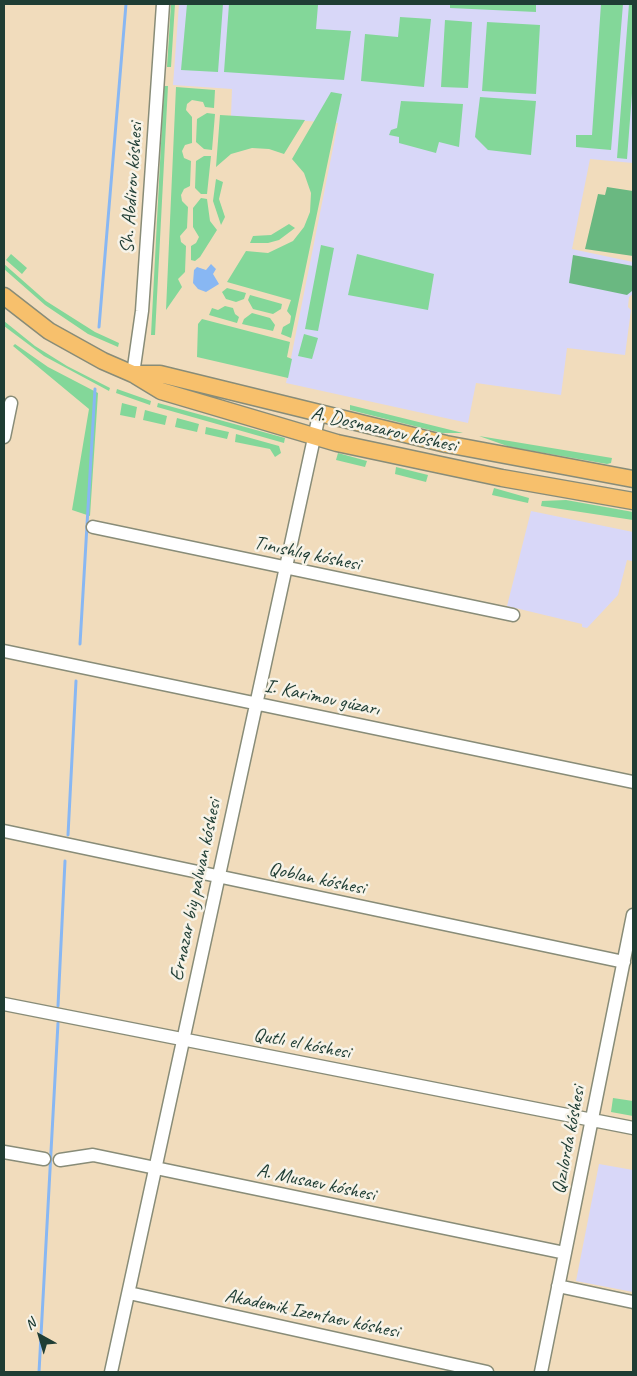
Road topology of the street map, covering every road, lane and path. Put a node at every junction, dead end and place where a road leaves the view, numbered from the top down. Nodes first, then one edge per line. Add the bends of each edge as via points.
1 (163, 4) edge
2 (4, 296) edge
3 (133, 374) junction
4 (11, 403) dead end
5 (319, 415) junction
6 (314, 436) junction
7 (4, 437) edge
8 (633, 479) edge
9 (633, 501) edge
10 (94, 528) dead end
11 (284, 569) junction
12 (512, 615) dead end
13 (4, 651) edge
14 (255, 703) junction
15 (633, 782) edge
16 (4, 831) edge
17 (217, 876) junction
18 (633, 915) edge
19 (624, 962) junction
20 (627, 977) edge
21 (4, 1004) edge
22 (184, 1039) junction
23 (592, 1120) junction
24 (633, 1128) edge
25 (4, 1152) edge
26 (44, 1159) dead end
27 (60, 1160) dead end
28 (155, 1168) junction
29 (565, 1253) junction
30 (558, 1286) junction
31 (129, 1293) junction
32 (633, 1302) edge
33 (111, 1372) edge
34 (487, 1372) edge
35 (541, 1372) edge

1 - 3 street, Sh. Abdirov kóshesi via 142,311
2 - 3 main road, A. Dosnazarov kóshesi via 57,336 103,362
3 - 5 main road, A. Dosnazarov kóshesi via 160,374
3 - 6 main road, A. Dosnazarov kóshesi via 156,390
4 - 7 street
5 - 6 street, Ernazar biy palwan kóshesi
5 - 8 main road, A. Dosnazarov kóshesi via 446,444
6 - 9 main road, A. Dosnazarov kóshesi via 502,478
6 - 11 street, Ernazar biy palwan kóshesi
10 - 11 street, Tınıshlıq kóshesi
11 - 12 street, Tınıshlıq kóshesi
11 - 14 street, Ernazar biy palwan kóshesi
13 - 14 street, I. Karimov gúzarı
14 - 15 street, I. Karimov gúzarı
14 - 17 street, Ernazar biy palwan kóshesi
16 - 17 street, Qoblan kóshesi
17 - 19 street, Qoblan kóshesi
17 - 22 street, Ernazar biy palwan kóshesi
18 - 19 street, Qızılorda kóshesi
19 - 20 street, Qızılorda kóshesi
20 - 23 street, Qızılorda kóshesi
21 - 22 street, Qutlı el kóshesi
22 - 23 street, Qutlı el kóshesi
22 - 28 street, Ernazar biy palwan kóshesi
23 - 24 street, Qutlı el kóshesi
23 - 29 street, Qızılorda kóshesi
25 - 26 street
27 - 28 street, A. Musaev kóshesi via 93,1155
28 - 29 street, A. Musaev kóshesi
28 - 31 street, Ernazar biy palwan kóshesi
29 - 30 street, Qızılorda kóshesi
30 - 32 street
30 - 35 street, Qızılorda kóshesi
31 - 33 street, Ernazar biy palwan kóshesi
31 - 34 street, Akademik Izentaev kóshesi

